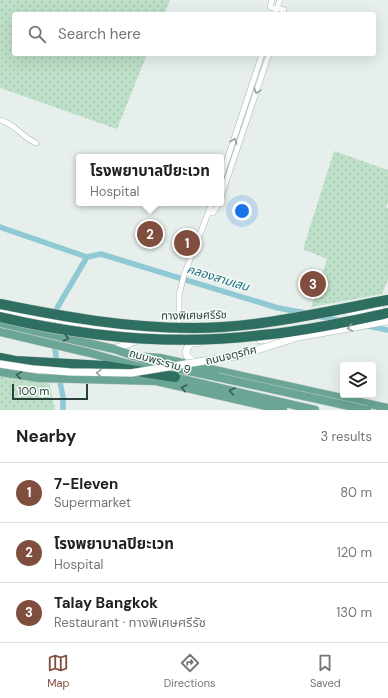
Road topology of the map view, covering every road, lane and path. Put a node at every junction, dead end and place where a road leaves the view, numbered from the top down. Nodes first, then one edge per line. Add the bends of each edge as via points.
1 (272, 0) edge
2 (280, 0) edge
3 (276, 10) edge
4 (283, 12) edge
5 (261, 56) edge
6 (268, 56) edge
7 (258, 66) junction
8 (265, 68) junction
9 (246, 104) junction
10 (252, 106) junction
11 (0, 120) edge
12 (36, 143) dead end
13 (224, 170) edge
14 (224, 176) edge
15 (228, 177) junction
16 (224, 188) edge
17 (211, 206) edge
18 (217, 206) edge
19 (208, 213) junction
20 (388, 300) edge
21 (0, 304) edge
22 (388, 305) edge
23 (0, 310) edge
24 (388, 313) edge
25 (0, 318) edge
26 (388, 321) edge
27 (0, 324) edge
28 (0, 332) edge
29 (157, 332) junction
30 (179, 333) junction
31 (298, 337) junction
32 (191, 343) junction
33 (114, 349) junction
34 (133, 356) junction
35 (0, 358) edge
36 (0, 364) edge
37 (105, 366) junction
38 (200, 366) junction
39 (0, 372) edge
40 (175, 377) junction
41 (156, 382) junction
42 (311, 391) junction
43 (322, 394) junction
44 (283, 407) edge
45 (306, 408) junction
46 (388, 408) edge
47 (315, 410) edge
48 (318, 410) edge
49 (367, 410) edge

1 - 3 street via 270,7
2 - 3 street
3 - 4 street
5 - 7 street
6 - 8 street
7 - 8 street
7 - 9 street
8 -> 10 street
9 - 10 street
13 -> 9 street
10 - 15 street
11 - 12 street via 12,124 22,135
14 - 15 street
15 - 16 street
17 - 19 street
18 - 19 street via 213,213
19 - 30 street via 181,286
20 - 21 highway, ทางพิเศษศรีรัช, bridge via 274,321 194,328 102,323
22 - 30 main road, ถนนจตุรทิศ via 270,326
23 - 29 main road, ถนนจตุรทิศ via 64,322
24 - 25 highway, bridge via 261,336 180,340 87,334
26 -> 31 main road, ถนนจตุรทิศ, bridge
27 -> 33 main road, ถนนพระราม 9
28 - 40 main road, ถนนพระราม 9 via 90,353
29 - 30 main road, ถนนจตุรทิศ
29 - 33 main road
30 - 32 main road via 184,341
31 - 32 main road, bridge
31 -> 36 main road, ถนนจตุรทิศ, bridge via 241,355 131,373 70,372
32 - 38 main road via 186,348 188,359
33 - 34 main road, ถนนพระราม 9
34 - 38 main road, ถนนพระราม 9 via 160,358
34 - 49 main road, ถนนพระราม 9, bridge via 160,365
35 - 37 highway
37 - 40 highway
37 - 41 main road
38 - 42 main road, ถนนพระราม 9
41 -> 39 main road, ถนนพระราม 9 via 38,378
44 -> 40 main road, ถนนพระราม 9
44 -> 41 main road, ถนนพระราม 9
42 - 43 main road, ถนนพระราม 9
42 - 45 main road via 313,400
43 - 46 main road, ถนนพระราม 9
43 - 48 main road via 315,400
44 - 45 main road, ถนนพระราม 9
45 - 47 main road, ถนนพระราม 9

